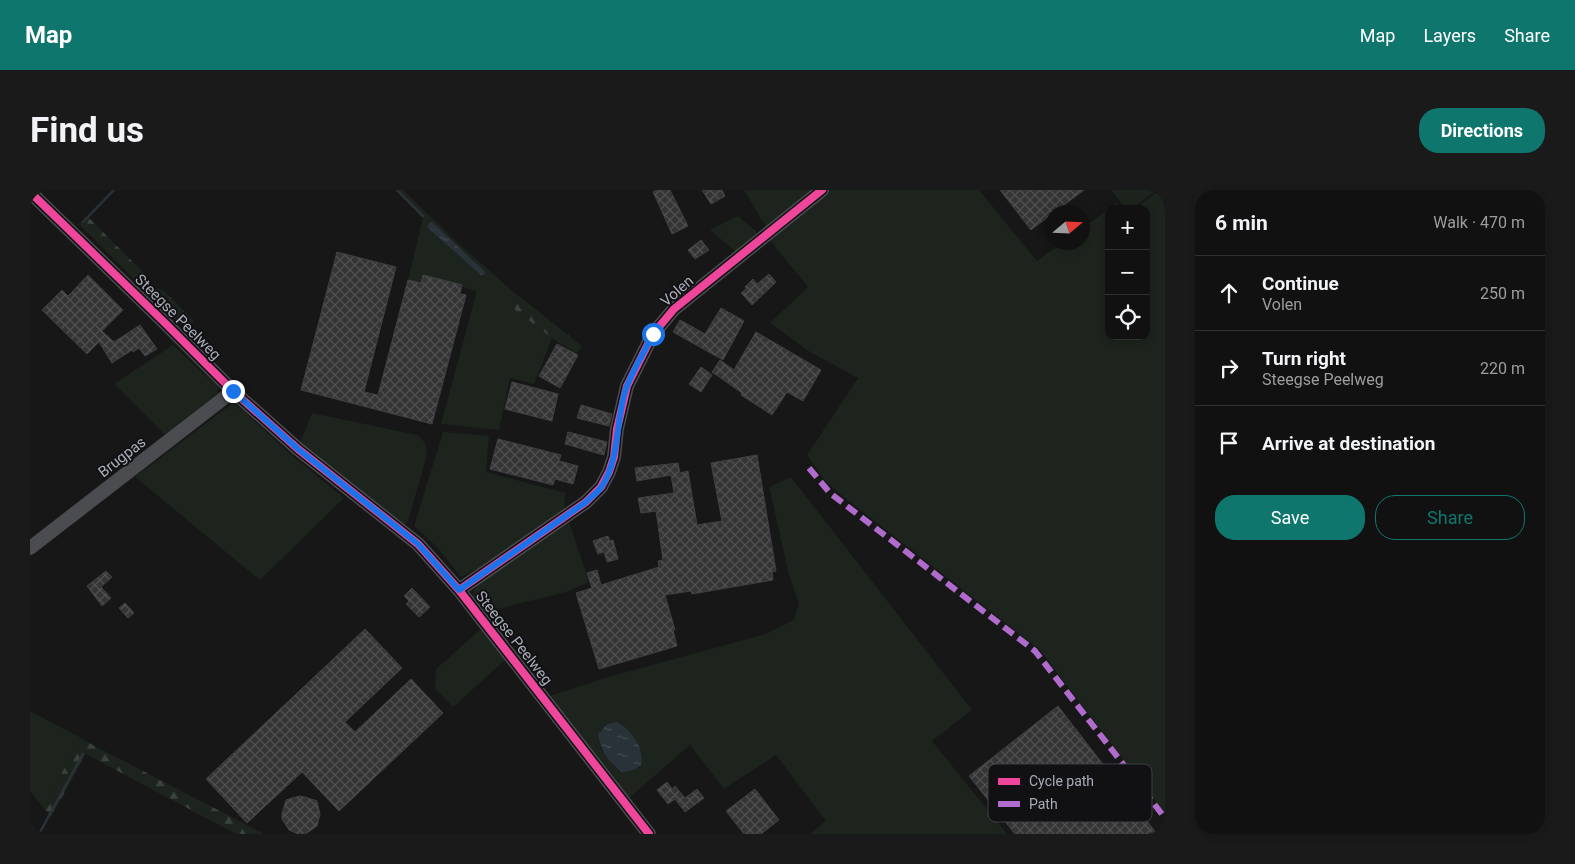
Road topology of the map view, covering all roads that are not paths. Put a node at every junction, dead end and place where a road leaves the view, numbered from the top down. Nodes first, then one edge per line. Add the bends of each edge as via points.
1 (822, 190) edge
2 (30, 192) edge
3 (233, 391) junction
4 (30, 548) edge
5 (459, 590) junction
6 (649, 834) edge

1 - 5 street, Volen via 674,309 653,334 627,386 614,457 601,488 586,502
2 - 3 street, Steegse Peelweg
3 - 4 street, Brugpas
3 - 5 street, Steegse Peelweg via 298,449 418,544
5 - 6 street, Steegse Peelweg

